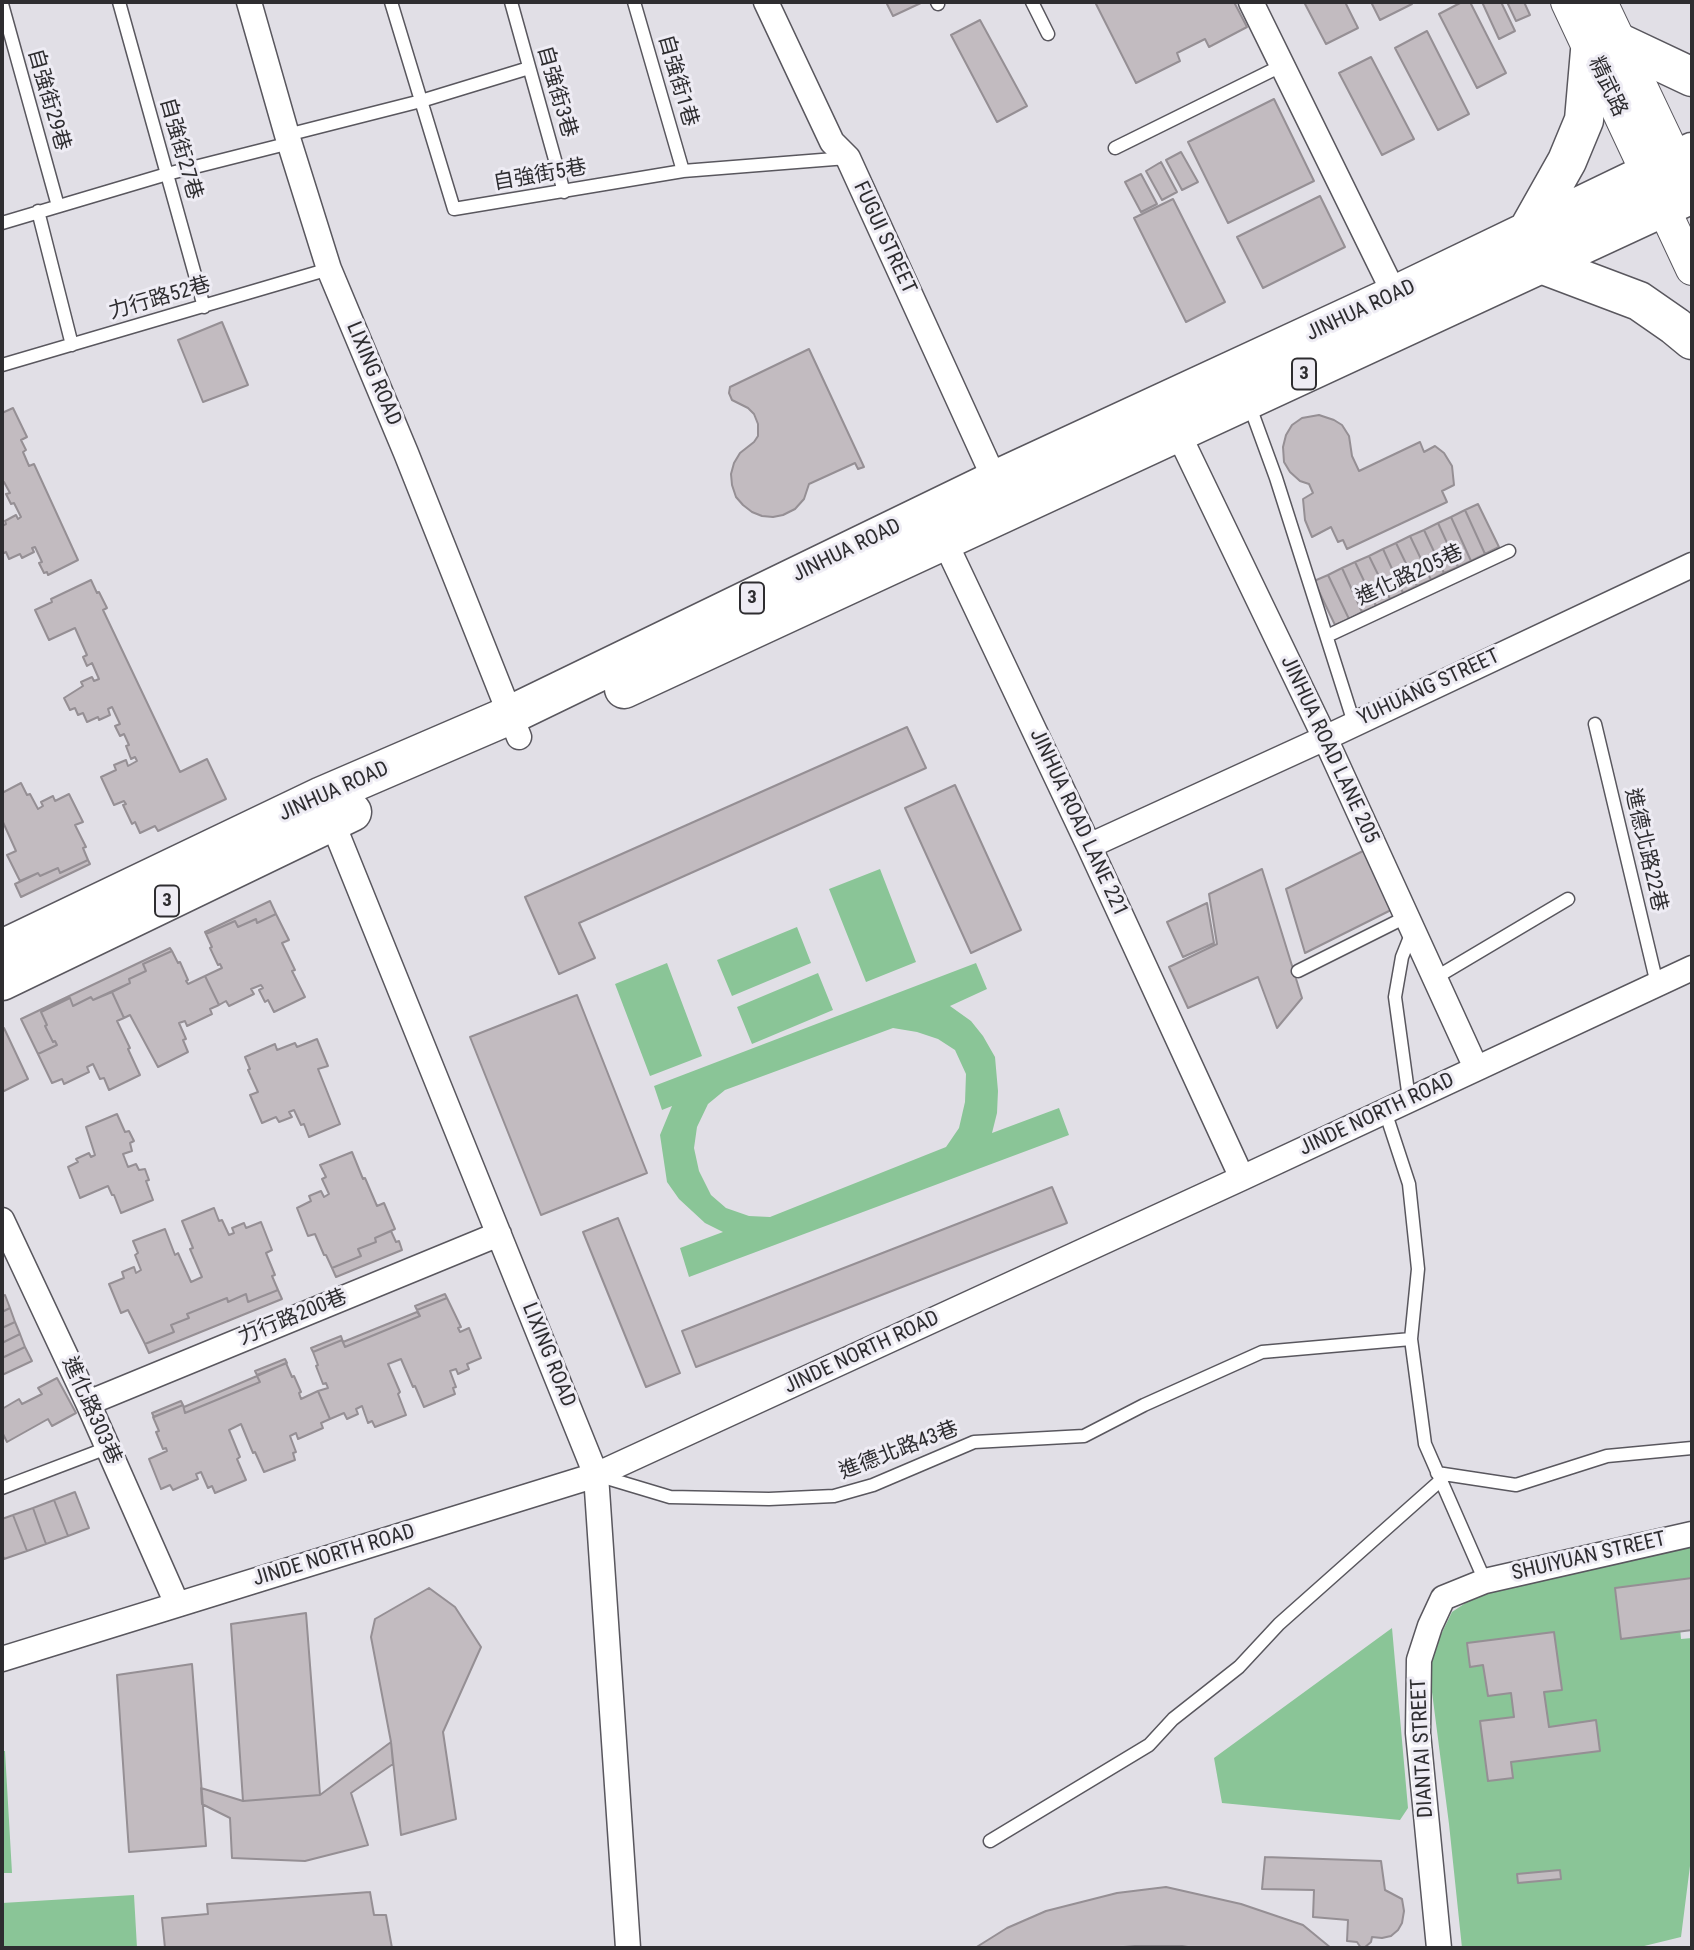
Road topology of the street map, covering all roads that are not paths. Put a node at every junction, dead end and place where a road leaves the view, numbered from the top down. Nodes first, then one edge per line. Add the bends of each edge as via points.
1 (119, 2) edge
2 (249, 2) edge
3 (391, 2) edge
4 (511, 2) edge
5 (634, 2) edge
6 (766, 2) edge
7 (1032, 2) edge
8 (1251, 2) edge
9 (1567, 2) edge
10 (1601, 2) edge
11 (2, 4) edge
12 (1048, 34) dead end
13 (1606, 48) junction
14 (1283, 65) junction
15 (529, 68) junction
16 (1692, 77) edge
17 (421, 101) junction
18 (289, 139) junction
19 (1115, 148) dead end
20 (848, 158) junction
21 (1671, 162) edge
22 (683, 171) junction
23 (167, 174) junction
24 (564, 192) junction
25 (1685, 198) edge
26 (58, 206) junction
27 (38, 211) junction
28 (2, 223) edge
29 (1534, 248) junction
30 (329, 269) junction
31 (1692, 270) edge
32 (1395, 295) junction
33 (204, 307) junction
34 (1692, 340) edge
35 (72, 345) junction
36 (2, 365) edge
37 (1248, 401) junction
38 (1178, 433) junction
39 (995, 480) junction
40 (944, 540) junction
41 (1509, 551) dead end
42 (1692, 565) edge
43 (1327, 636) junction
44 (1354, 723) junction
45 (1595, 724) dead end
46 (514, 726) junction
47 (1325, 738) junction
48 (327, 809) junction
49 (1089, 846) junction
50 (1568, 899) dead end
51 (1409, 924) junction
52 (2, 949) edge
53 (1692, 968) edge
54 (1298, 971) dead end
55 (1435, 978) junction
56 (2, 981) edge
57 (1657, 984) junction
58 (1476, 1068) junction
59 (1409, 1100) junction
60 (1385, 1111) junction
61 (1242, 1178) junction
62 (2, 1220) edge
63 (499, 1234) junction
64 (1411, 1339) junction
65 (88, 1403) junction
66 (107, 1448) junction
67 (1692, 1448) edge
68 (596, 1475) junction
69 (1439, 1476) junction
70 (2, 1488) edge
71 (1692, 1534) edge
72 (1485, 1581) junction
73 (177, 1604) junction
74 (2, 1659) edge
75 (990, 1841) dead end
76 (628, 1948) edge
77 (1439, 1948) edge

1 - 23 lane, 自強街27巷
2 - 18 street, LIXING ROAD
3 - 17 lane, 自強街5巷
4 - 15 lane, 自強街3巷
5 - 22 lane, 自強街1巷
6 - 20 street, FUGUI STREET via 832,142
7 - 12 lane
8 - 14 street
9 - 13 street, 精武路
10 - 13 street, 精武路
11 - 26 lane, 自強街29巷
13 - 16 main road
13 - 21 street, 精武路
13 - 29 main road via 1584,120
14 - 19 lane
14 - 32 street
15 - 17 lane
15 - 24 lane, 自強街3巷
17 - 18 lane
17 - 24 lane, 自強街5巷 via 454,209
18 - 23 lane
18 - 30 street, LIXING ROAD
20 - 22 lane, 自強街5巷
20 - 39 street, FUGUI STREET
21 - 25 street, 精武路
21 - 29 main road, JINHUA ROAD / 3
22 - 24 lane, 自強街5巷
23 - 26 lane
23 - 33 lane, 自強街27巷
25 - 29 main road, JINHUA ROAD / 3
25 - 31 street, 精武路
26 - 27 lane
27 - 28 lane
27 - 35 lane
29 - 32 main road, JINHUA ROAD / 3
29 - 34 main road via 1639,301
29 - 37 main road, JINHUA ROAD / 3
30 - 33 lane, 力行路52巷
30 - 46 street, LIXING ROAD
32 - 39 main road, JINHUA ROAD / 3
33 - 35 lane, 力行路52巷
35 - 36 lane, 力行路52巷
37 - 38 main road, JINHUA ROAD / 3
37 - 43 lane, JINHUA ROAD LANE 205
38 - 40 main road, JINHUA ROAD / 3
38 - 47 street, JINHUA ROAD LANE 205
39 - 40 street
39 - 46 main road, JINHUA ROAD / 3
40 - 46 main road, JINHUA ROAD / 3
40 - 49 street, JINHUA ROAD LANE 221
41 - 43 lane, 進化路205巷
42 - 44 street, YUHUANG STREET
43 - 44 lane, JINHUA ROAD LANE 205
44 - 47 street, YUHUANG STREET
45 - 57 lane, 進德北路22巷
46 - 48 main road, JINHUA ROAD / 3
47 - 49 street, YUHUANG STREET
47 - 51 street, JINHUA ROAD LANE 205
48 - 52 main road, JINHUA ROAD / 3
48 - 56 main road, JINHUA ROAD / 3
48 - 63 street, LIXING ROAD
49 - 61 street, JINHUA ROAD LANE 221
50 - 55 lane
51 - 54 lane
51 - 55 street, JINHUA ROAD LANE 205
51 - 59 lane via 1395,997
53 - 57 street, JINDE NORTH ROAD
55 - 58 street, JINHUA ROAD LANE 205
57 - 58 street, JINDE NORTH ROAD
58 - 59 street, JINDE NORTH ROAD
59 - 60 street, JINDE NORTH ROAD
60 - 61 street, JINDE NORTH ROAD
60 - 64 lane via 1409,1184 1418,1269
61 - 68 street, JINDE NORTH ROAD
62 - 65 street, 進化路303巷
63 - 65 street, 力行路200巷
63 - 68 street, LIXING ROAD
64 - 68 lane, 進德北路43巷 via 1262,1352 1084,1436 974,1442 873,1485 834,1496 670,1497
64 - 69 lane via 1425,1444
65 - 66 street, 進化路303巷
66 - 70 lane
66 - 73 street, 進化路303巷
67 - 69 lane via 1607,1456 1516,1485
68 - 73 street, JINDE NORTH ROAD
68 - 76 street, LIXING ROAD
69 - 72 lane
69 - 75 lane via 1239,1667 1173,1719 1149,1745
71 - 72 street, SHUIYUAN STREET
72 - 77 street, DIANTAI STREET via 1443,1598 1419,1660 1418,1732
73 - 74 street, JINDE NORTH ROAD

